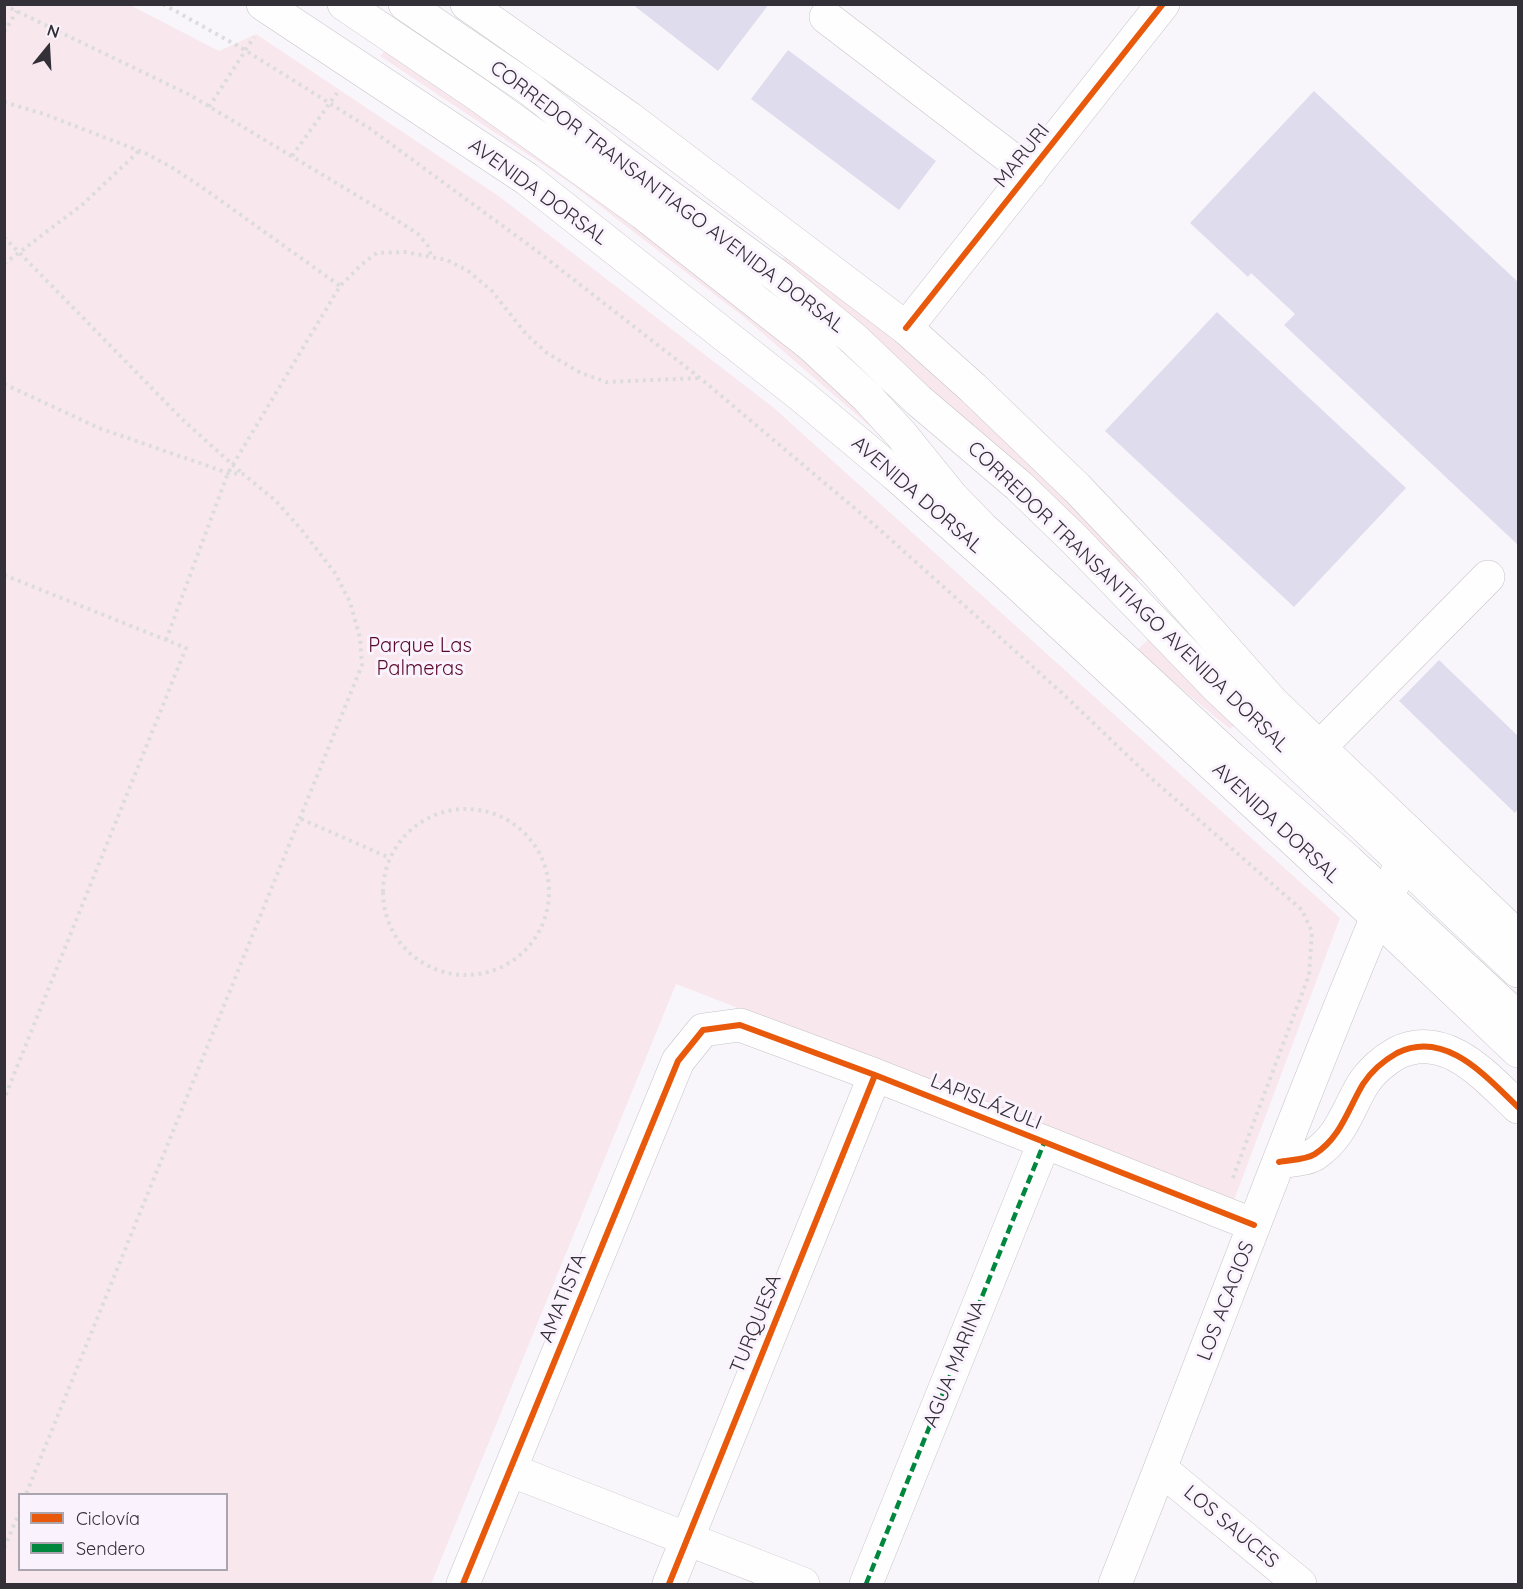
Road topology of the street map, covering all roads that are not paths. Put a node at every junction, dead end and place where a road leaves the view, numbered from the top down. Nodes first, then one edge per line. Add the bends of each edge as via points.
1 (405, 4) edge
2 (467, 4) edge
3 (1163, 4) edge
4 (352, 7) edge
5 (826, 16) dead end
6 (260, 19) edge
7 (331, 48) junction
8 (1030, 173) junction
9 (906, 328) junction
10 (1488, 577) dead end
11 (1319, 748) junction
12 (1403, 829) junction
13 (1401, 862) junction
14 (1382, 907) junction
15 (1518, 937) edge
16 (1518, 970) edge
17 (1518, 1017) edge
18 (703, 1030) joint
19 (1518, 1051) edge
20 (875, 1075) junction
21 (1518, 1107) edge
22 (1044, 1143) junction
23 (1279, 1162) junction
24 (1254, 1225) junction
25 (1161, 1468) junction
26 (510, 1470) junction
27 (687, 1539) junction
28 (463, 1584) edge
29 (669, 1584) edge
30 (803, 1584) edge
31 (866, 1584) edge
32 (1115, 1584) edge
33 (1300, 1584) edge

1 - 13 street, CORREDOR TRANSANTIAGO AVENIDA DORSAL via 530,89 854,339 1074,538 1216,687
2 - 9 street via 629,118
3 - 8 street, MARURI
4 - 7 street
4 - 14 street, CORREDOR TRANSANTIAGO AVENIDA DORSAL via 634,206 810,344 867,397 982,528 1232,759
5 - 8 street
6 - 7 street, AVENIDA DORSAL
7 - 14 street, AVENIDA DORSAL via 527,179 811,404
8 - 9 street, MARURI
9 - 11 street via 1077,488 1273,703
10 - 11 street
11 - 12 street
12 - 13 street, LOS ACACIOS
12 - 15 street
13 - 14 street, LOS ACACIOS
13 - 16 street, CORREDOR TRANSANTIAGO AVENIDA DORSAL
14 - 17 street, CORREDOR TRANSANTIAGO AVENIDA DORSAL
14 - 19 street, AVENIDA DORSAL
14 - 23 street, LOS ACACIOS via 1331,1024
18 - 20 street, LAPISLÁZULI via 740,1025
18 - 26 street, AMATISTA via 678,1061
20 - 22 street, LAPISLÁZULI
20 - 27 street, TURQUESA
21 - 23 street via 1460,1056 1433,1048 1404,1050 1373,1070 1332,1141 1312,1156
22 - 24 street, LAPISLÁZULI
22 - 31 street, AGUA MARINA
23 - 24 street, LOS ACACIOS
24 - 25 street, LOS ACACIOS
25 - 32 street, LOS ACACIOS
25 - 33 street, LOS SAUCES
26 - 27 street
26 - 28 street, AMATISTA
27 - 29 street, TURQUESA
27 - 30 street

